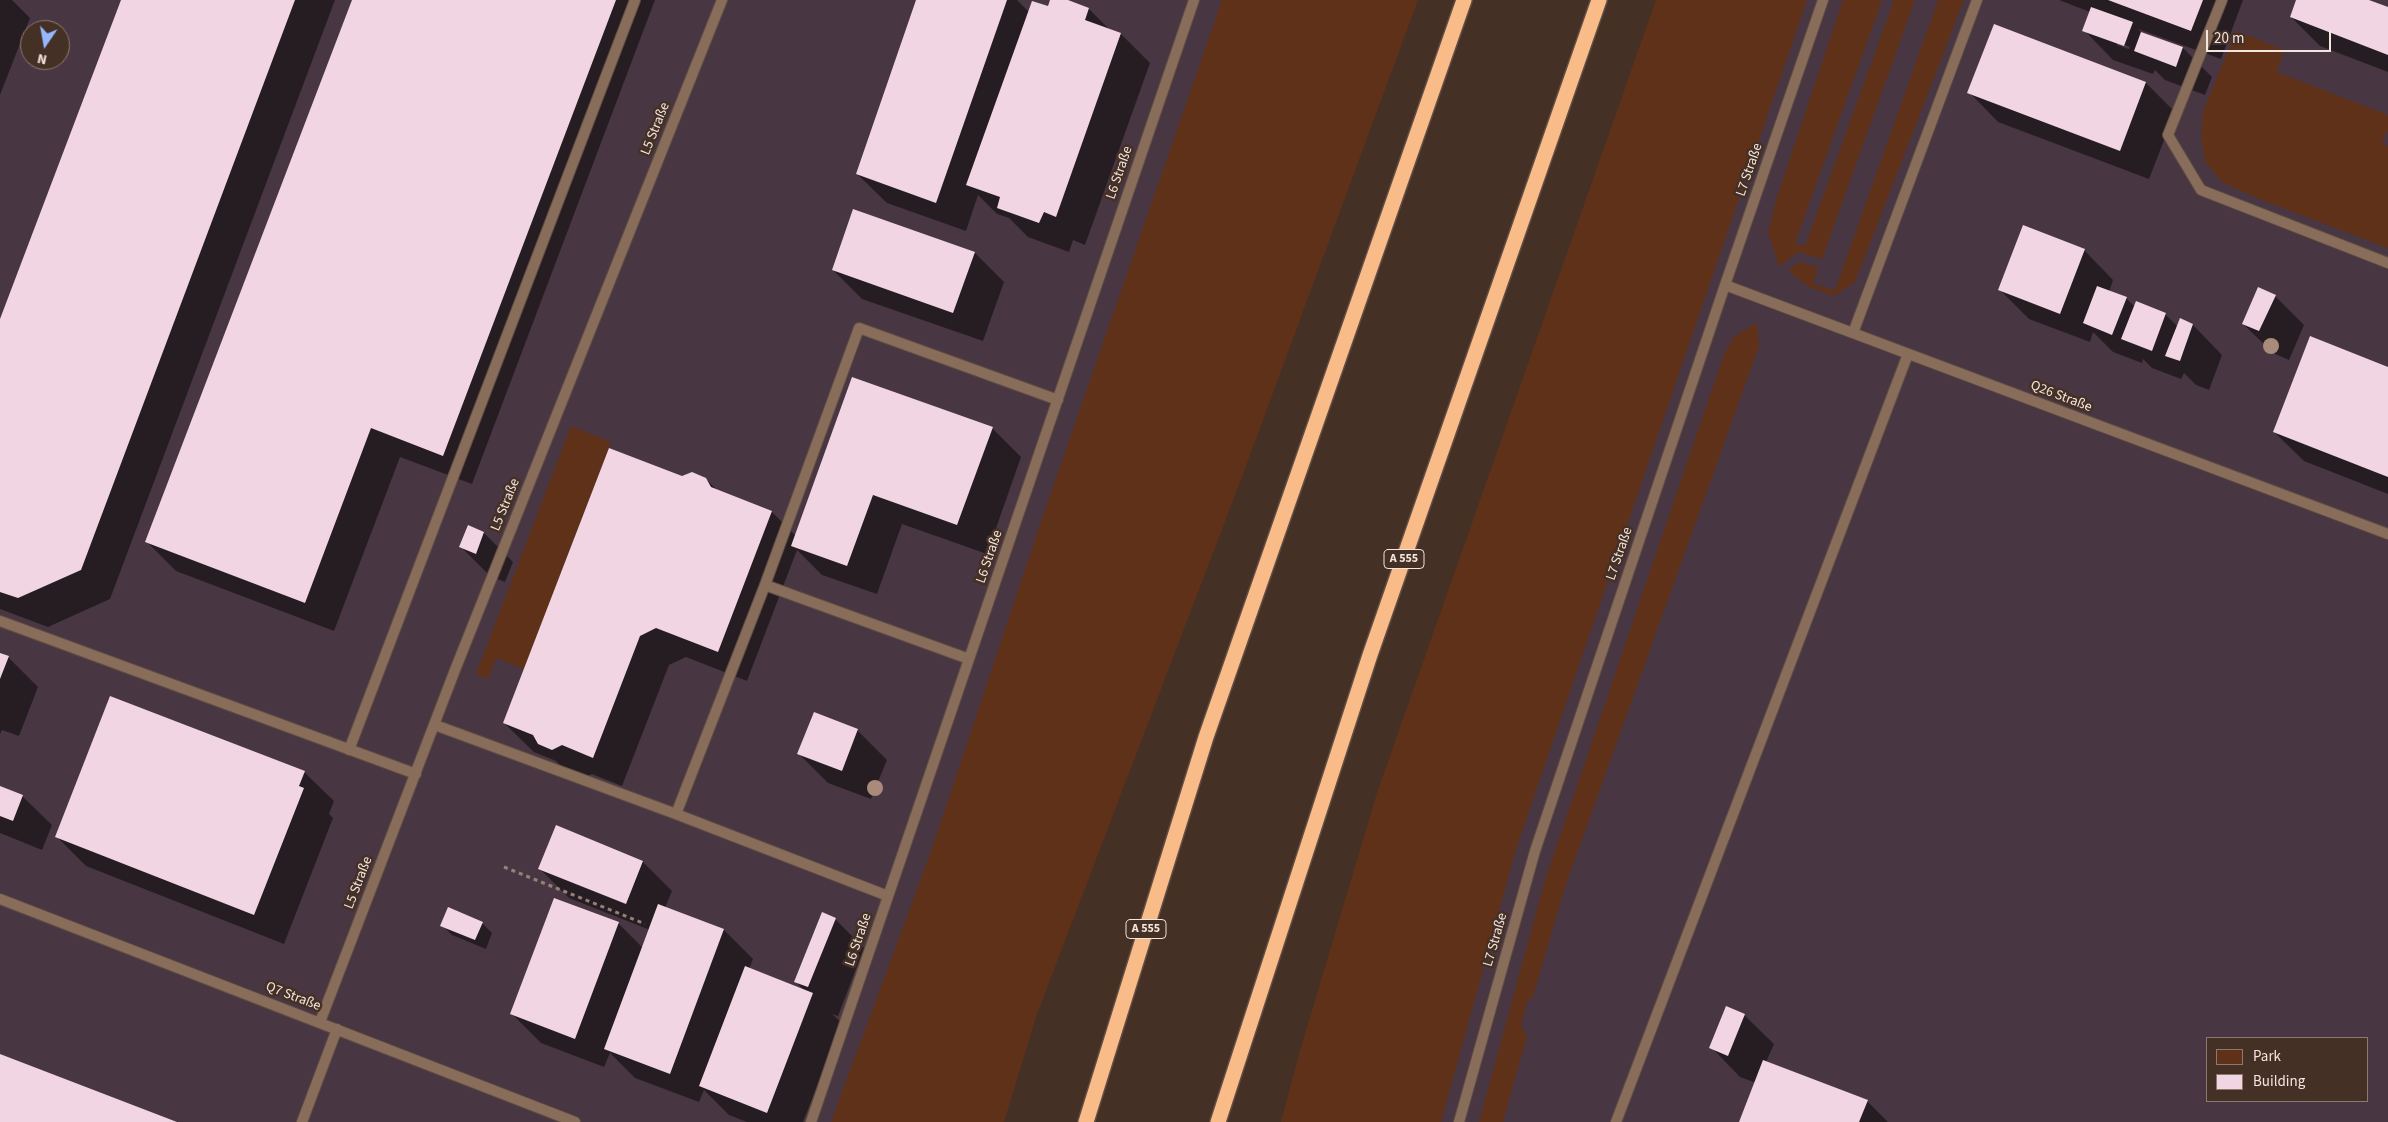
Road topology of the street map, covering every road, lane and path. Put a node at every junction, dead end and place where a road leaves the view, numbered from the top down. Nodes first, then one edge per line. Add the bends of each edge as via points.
1 (635, 0) edge
2 (722, 0) edge
3 (1194, 0) edge
4 (1464, 0) edge
5 (1599, 0) edge
6 (1823, 0) edge
7 (1977, 0) edge
8 (2222, 0) edge
9 (2388, 263) edge
10 (1725, 285) junction
11 (1853, 333) junction
12 (1908, 354) junction
13 (1058, 400) junction
14 (2388, 534) edge
15 (765, 585) junction
16 (0, 622) edge
17 (969, 659) junction
18 (435, 725) junction
19 (349, 750) junction
20 (416, 774) junction
21 (676, 814) junction
22 (504, 867) dead end
23 (888, 896) junction
24 (0, 898) edge
25 (645, 924) dead end
26 (320, 1022) junction
27 (337, 1029) junction
28 (302, 1122) edge
29 (575, 1122) edge
30 (811, 1122) edge
31 (1086, 1122) edge
32 (1218, 1122) edge
33 (1458, 1122) edge
34 (1616, 1122) edge

1 - 19 lane
2 - 18 lane, L5 Straße
3 - 13 lane, L6 Straße
4 - 31 highway, A 555 via 1206,737
5 - 32 highway, A 555 via 1370,655
6 - 10 lane, L7 Straße
7 - 11 lane
8 - 9 lane via 2168,135 2201,190
10 - 11 lane, Q26 Straße
10 - 33 lane, L7 Straße via 1535,851
11 - 12 lane, Q26 Straße
12 - 14 lane, Q26 Straße
12 - 34 lane
13 - 15 lane via 859,328
13 - 17 lane, L6 Straße
15 - 17 lane
15 - 21 lane
16 - 19 lane
17 - 23 lane, L6 Straße
18 - 20 lane, L5 Straße
18 - 21 lane
19 - 20 lane
20 - 26 lane, L5 Straße
21 - 23 lane
22 - 25 path
23 - 30 lane, L6 Straße
24 - 26 lane, Q7 Straße
26 - 27 lane, Q7 Straße
27 - 28 lane
27 - 29 lane, Q7 Straße

